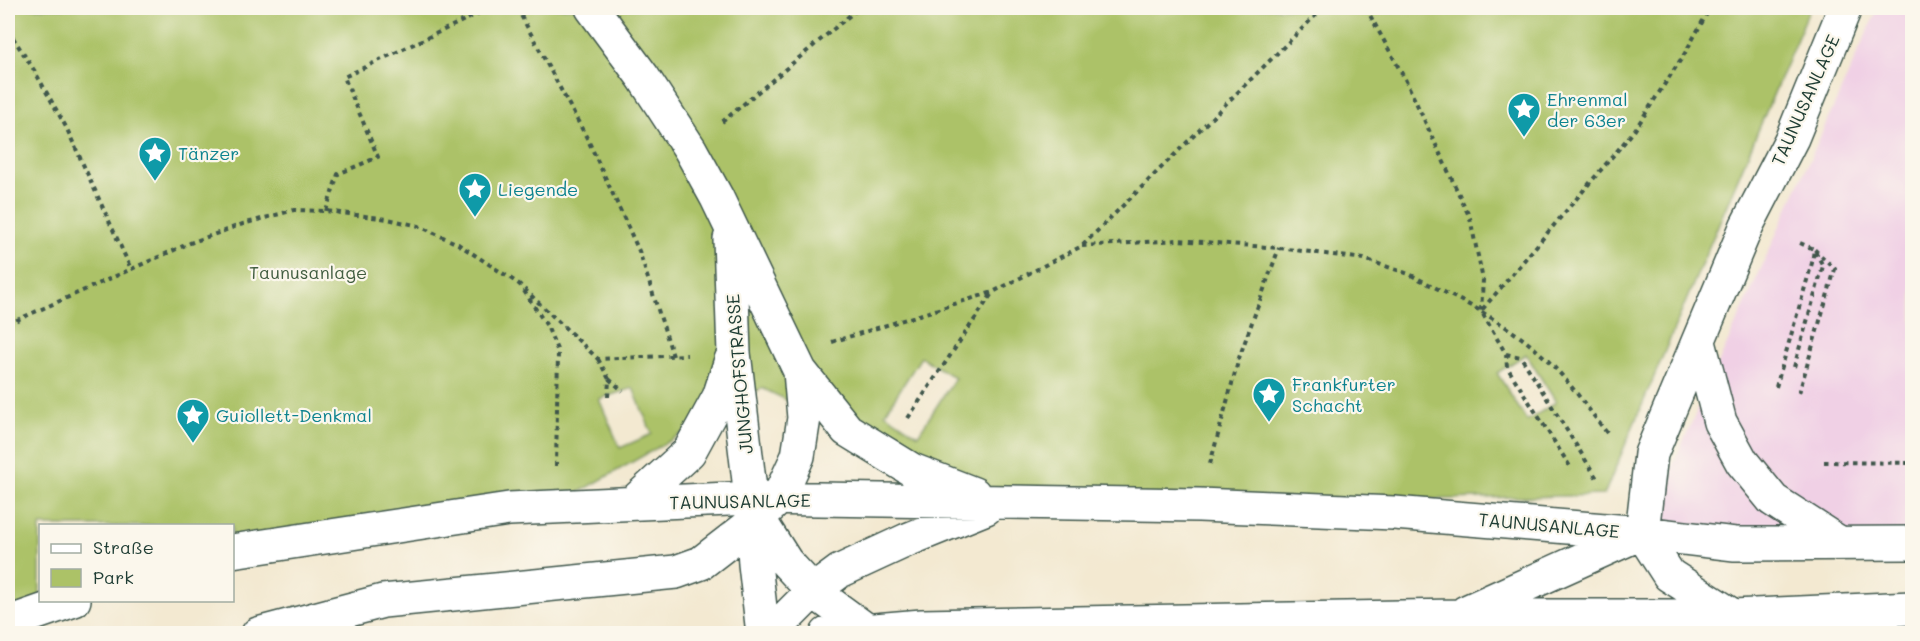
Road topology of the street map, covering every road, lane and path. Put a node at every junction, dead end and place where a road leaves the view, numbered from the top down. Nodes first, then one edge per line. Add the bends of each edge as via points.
1 (490, 8) edge
2 (517, 8) edge
3 (592, 8) edge
4 (863, 8) edge
5 (1323, 8) edge
6 (1366, 8) edge
7 (1710, 8) edge
8 (1845, 8) edge
9 (8, 30) edge
10 (690, 149) junction
11 (326, 211) junction
12 (730, 225) junction
13 (1800, 243) dead end
14 (1082, 246) junction
15 (1279, 248) junction
16 (1814, 249) junction
17 (131, 269) junction
18 (519, 284) junction
19 (993, 292) junction
20 (1481, 311) junction
21 (8, 324) edge
22 (1699, 342) junction
23 (822, 345) dead end
24 (734, 353) junction
25 (694, 354) dead end
26 (1506, 354) junction
27 (673, 356) junction
28 (598, 359) junction
29 (1794, 367) dead end
30 (800, 371) junction
31 (609, 379) junction
32 (1776, 387) dead end
33 (623, 391) dead end
34 (1799, 393) dead end
35 (608, 397) dead end
36 (907, 418) dead end
37 (1607, 433) dead end
38 (1824, 462) dead end
39 (1912, 463) edge
40 (1570, 468) dead end
41 (555, 473) dead end
42 (1598, 480) dead end
43 (633, 503) junction
44 (999, 503) junction
45 (1199, 505) junction
46 (760, 509) junction
47 (1642, 532) junction
48 (1838, 542) junction
49 (1912, 543) edge
50 (234, 551) edge
51 (813, 591) junction
52 (68, 602) edge
53 (1912, 608) edge
54 (1456, 616) junction
55 (1733, 616) junction
56 (8, 622) edge
57 (865, 629) junction
58 (258, 633) edge
59 (763, 633) edge
60 (770, 633) edge
61 (827, 633) edge

1 - 11 path via 344,77 378,157 338,174
2 - 27 path via 588,140 639,251
3 - 10 main road, JUNGHOFSTRASSE
4 - 10 path
5 - 14 path
6 - 20 path via 1406,81 1470,218 1483,280
7 - 20 path via 1634,131
8 - 22 main road, TAUNUSANLAGE via 1792,138 1747,225
9 - 17 path via 66,127
10 - 12 main road, JUNGHOFSTRASSE
11 - 17 path via 294,210 243,224
11 - 18 path via 419,226 458,244
12 - 24 main road, JUNGHOFSTRASSE
12 - 30 main road, JUNGHOFSTRASSE
13 - 16 path
14 - 15 path via 1178,240
14 - 19 path
15 - 20 path via 1364,259 1409,274
15 - 45 path via 1239,358
16 - 29 path via 1823,266
16 - 32 path
16 - 34 path via 1834,269
17 - 21 path
18 - 28 path
18 - 41 path via 548,326 558,352
19 - 23 path
19 - 36 path
20 - 26 path
20 - 37 path via 1542,355
22 - 47 main road, TAUNUSANLAGE via 1652,454
22 - 48 main road via 1720,422 1743,462 1773,501
24 - 43 main road via 719,397 689,452
24 - 46 main road, JUNGHOFSTRASSE
25 - 27 path
26 - 40 path via 1507,367
26 - 42 path via 1521,357
27 - 28 path
28 - 31 path
30 - 44 main road via 847,430 912,470
30 - 46 main road, JUNGHOFSTRASSE via 804,418 798,456
31 - 33 path
31 - 35 path
38 - 39 path
43 - 46 main road, TAUNUSANLAGE
43 - 50 main road, TAUNUSANLAGE via 508,509
44 - 45 main road, TAUNUSANLAGE
44 - 46 main road, TAUNUSANLAGE
44 - 51 main road, TAUNUSANLAGE via 840,571
45 - 47 main road, TAUNUSANLAGE via 1394,513
46 - 51 main road via 786,562
46 - 58 main road via 701,563 676,572 383,601
46 - 59 main road via 755,564
47 - 48 main road via 1735,544
47 - 54 main road
47 - 55 main road via 1669,575
48 - 49 main road
51 - 57 main road
51 - 60 main road, TAUNUSANLAGE
52 - 56 main road
53 - 55 main road
54 - 55 main road
54 - 57 main road
57 - 61 main road

